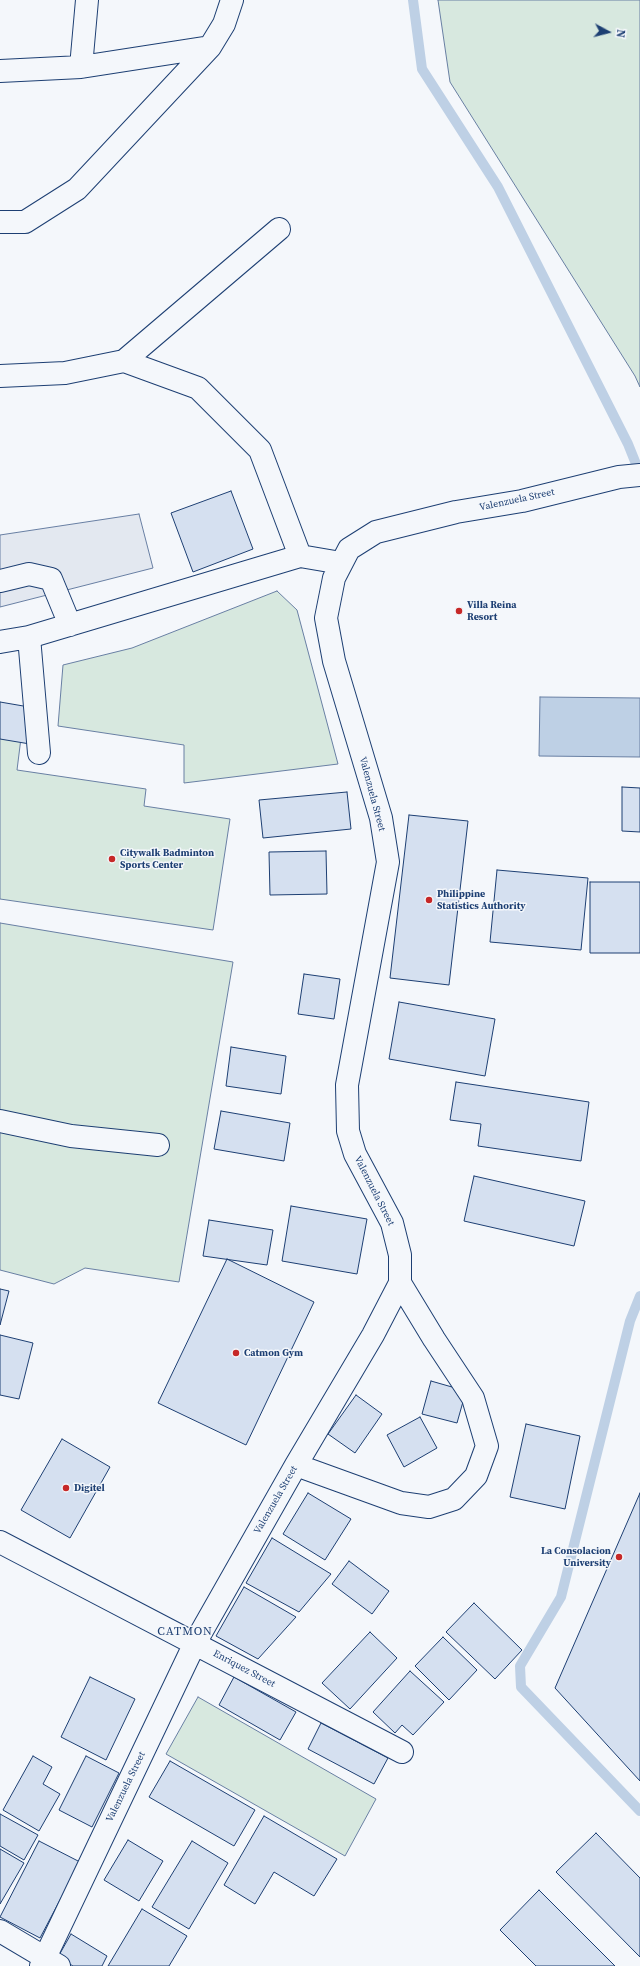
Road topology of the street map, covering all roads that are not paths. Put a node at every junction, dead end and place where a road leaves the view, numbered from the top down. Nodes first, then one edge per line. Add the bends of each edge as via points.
1 (87, 0) edge
2 (232, 0) edge
3 (210, 47) junction
4 (81, 67) junction
5 (0, 71) edge
6 (0, 222) edge
7 (279, 229) dead end
8 (124, 361) junction
9 (0, 376) edge
10 (630, 476) edge
11 (300, 556) junction
12 (341, 563) junction
13 (0, 581) edge
14 (70, 625) junction
15 (29, 637) junction
16 (0, 642) edge
17 (39, 753) dead end
18 (0, 1121) edge
19 (158, 1145) dead end
20 (400, 1283) junction
21 (296, 1466) junction
22 (0, 1542) edge
23 (195, 1643) junction
24 (402, 1752) dead end
25 (0, 1931) edge
26 (48, 1963) edge

1 - 4 street
2 - 3 street via 224,24
3 - 4 street
3 - 6 street via 77,189 25,222
4 - 5 street
7 - 8 street
8 - 9 street via 65,373
8 - 11 street via 198,388 260,450
10 - 12 street, Valenzuela Street via 522,501 456,512 376,532 349,550
11 - 12 street
11 - 14 street
12 - 20 street, Valenzuela Street via 334,578 326,618 334,661 381,818 388,862 346,1085 348,1131 355,1154 392,1223 400,1255
13 - 14 street via 29,574 51,579
14 - 15 street
15 - 16 street
15 - 17 street
18 - 19 street via 71,1136
20 - 21 street, Valenzuela Street via 373,1335
20 - 21 street via 473,1398 487,1446 476,1476 454,1499 429,1507 401,1503
21 - 23 street, Valenzuela Street
22 - 23 street, Enriquez Street
23 - 24 street, Enriquez Street
23 - 26 street, Valenzuela Street
25 - 26 street

